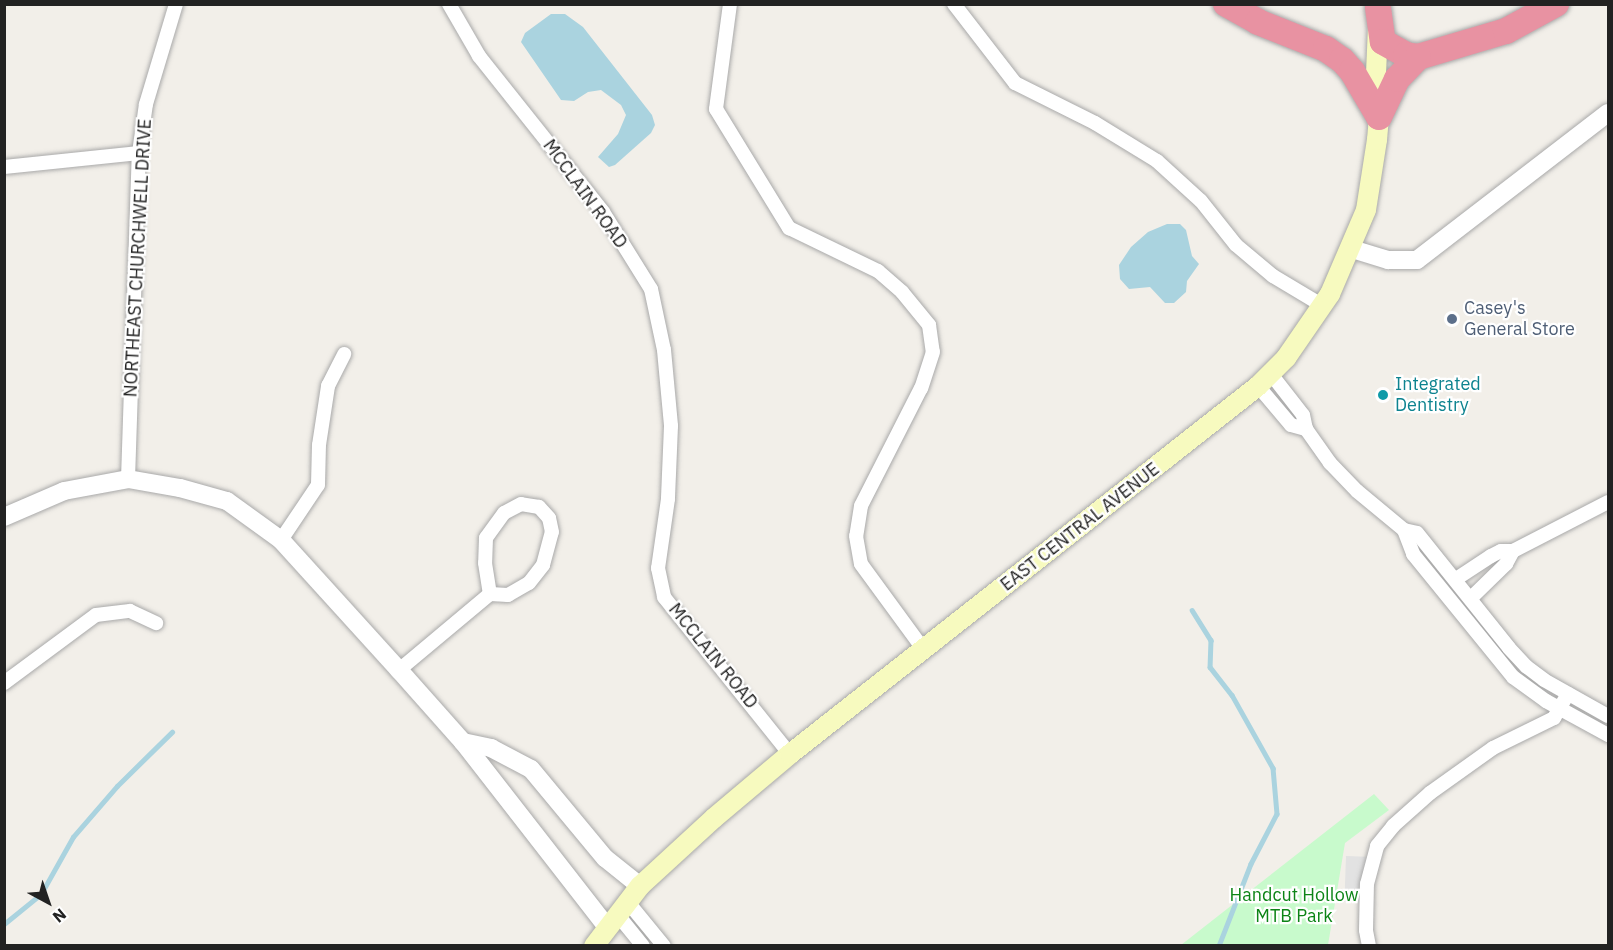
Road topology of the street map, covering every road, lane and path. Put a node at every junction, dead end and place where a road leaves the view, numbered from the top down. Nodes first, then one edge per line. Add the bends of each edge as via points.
1 (176, 4) edge
2 (449, 4) edge
3 (730, 4) edge
4 (954, 4) edge
5 (1226, 4) edge
6 (1556, 4) edge
7 (1379, 6) edge
8 (1418, 57) junction
9 (1608, 113) edge
10 (1379, 117) junction
11 (139, 153) junction
12 (4, 167) edge
13 (1352, 249) junction
14 (1323, 306) junction
15 (344, 354) dead end
16 (1264, 380) junction
17 (128, 479) junction
18 (1608, 502) edge
19 (4, 517) edge
20 (1404, 530) junction
21 (281, 540) junction
22 (1513, 551) junction
23 (1455, 579) junction
24 (490, 594) junction
25 (1471, 598) junction
26 (156, 624) dead end
27 (924, 650) junction
28 (399, 669) junction
29 (4, 683) edge
30 (1568, 694) junction
31 (1560, 708) junction
32 (1608, 716) edge
33 (1608, 735) edge
34 (463, 742) junction
35 (790, 754) junction
36 (623, 907) junction
37 (594, 945) edge
38 (643, 945) edge
39 (664, 945) edge
40 (1369, 945) edge

1 - 11 street, NORTHEAST CHURCHWELL DRIVE via 146,104
2 - 35 street, MCCLAIN ROAD via 479,56 603,212 651,289 664,350 671,426 668,499 658,568 664,597
3 - 27 street via 716,109 789,228 878,271 902,292 929,325 933,352 921,388 861,506 856,536 861,564
4 - 14 street via 1015,83 1104,128 1157,161 1201,201 1236,245 1273,276
5 - 10 highway via 1342,60
6 - 8 highway via 1506,31
7 - 8 highway via 1383,42
7 - 10 main road, EAST CENTRAL AVENUE
8 - 10 highway via 1397,79
9 - 13 street via 1417,260 1388,260
10 - 13 main road, EAST CENTRAL AVENUE via 1366,210
11 - 12 street
11 - 17 street, NORTHEAST CHURCHWELL DRIVE
13 - 14 main road, EAST CENTRAL AVENUE
14 - 16 main road, EAST CENTRAL AVENUE
15 - 21 street via 328,386 318,485
16 - 20 street via 1291,425 1306,429 1330,463 1357,491
16 - 27 main road, EAST CENTRAL AVENUE
17 - 19 street via 64,491
17 - 21 street via 227,501
18 - 22 street
20 - 23 street via 1416,533
20 - 31 street via 1413,554 1501,664 1528,690
21 - 28 street
22 - 23 street via 1501,551
22 - 25 street via 1506,564
23 - 25 street
24 - 24 street via 508,595 529,583 543,565 552,532 549,518 539,507 521,504 504,513 486,538
24 - 28 street
25 - 30 street via 1527,667
26 - 29 street via 130,611 96,615
27 - 35 main road, EAST CENTRAL AVENUE
28 - 34 street
30 - 31 street
30 - 32 street
31 - 33 street
31 - 40 street via 1544,725 1493,748 1456,774 1393,826 1377,846 1367,884
34 - 36 street
34 - 36 street via 491,748 531,769 605,858
35 - 36 main road, EAST CENTRAL AVENUE via 667,860
36 - 37 main road, EAST CENTRAL AVENUE
36 - 38 street
36 - 39 street

